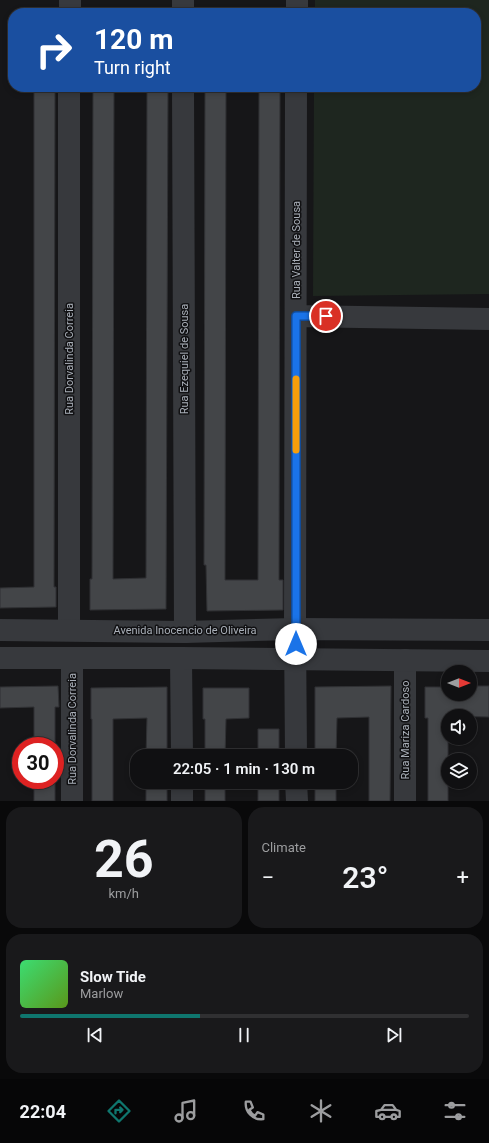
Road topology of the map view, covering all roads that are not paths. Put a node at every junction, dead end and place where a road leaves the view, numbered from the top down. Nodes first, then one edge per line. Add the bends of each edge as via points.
1 (69, 92) edge
2 (183, 92) edge
3 (296, 92) edge
4 (296, 316) junction
5 (489, 319) edge
6 (296, 629) junction
7 (0, 630) edge
8 (69, 630) junction
9 (489, 630) edge
10 (184, 632) junction
11 (0, 658) edge
12 (72, 658) junction
13 (182, 658) junction
14 (296, 659) junction
15 (405, 660) junction
16 (489, 661) edge
17 (182, 749) edge
18 (296, 749) edge
19 (182, 789) edge
20 (296, 789) edge
21 (72, 801) edge
22 (182, 801) edge
23 (296, 801) edge
24 (405, 801) edge

1 - 8 street, Rua Dorvalinda Correia
2 - 10 street, Rua Ezequiel de Sousa
3 - 4 street, Rua Valter de Sousa
4 - 5 street
4 - 6 street, Rua Valter de Sousa
6 - 9 street, Avenida Inocencio de Oliveira
6 - 10 street, Avenida Inocencio de Oliveira
6 - 14 street, Rua Valter de Sousa
7 - 8 street, Avenida Inocencio de Oliveira
8 - 10 street, Avenida Inocencio de Oliveira
11 - 12 street
12 - 13 street
12 - 21 street, Rua Dorvalinda Correia
13 - 14 street
13 - 17 street
14 - 15 street
14 - 18 street, Rua Valter de Sousa
15 - 16 street
15 - 24 street, Rua Mariza Cardoso
19 - 22 street
20 - 23 street

